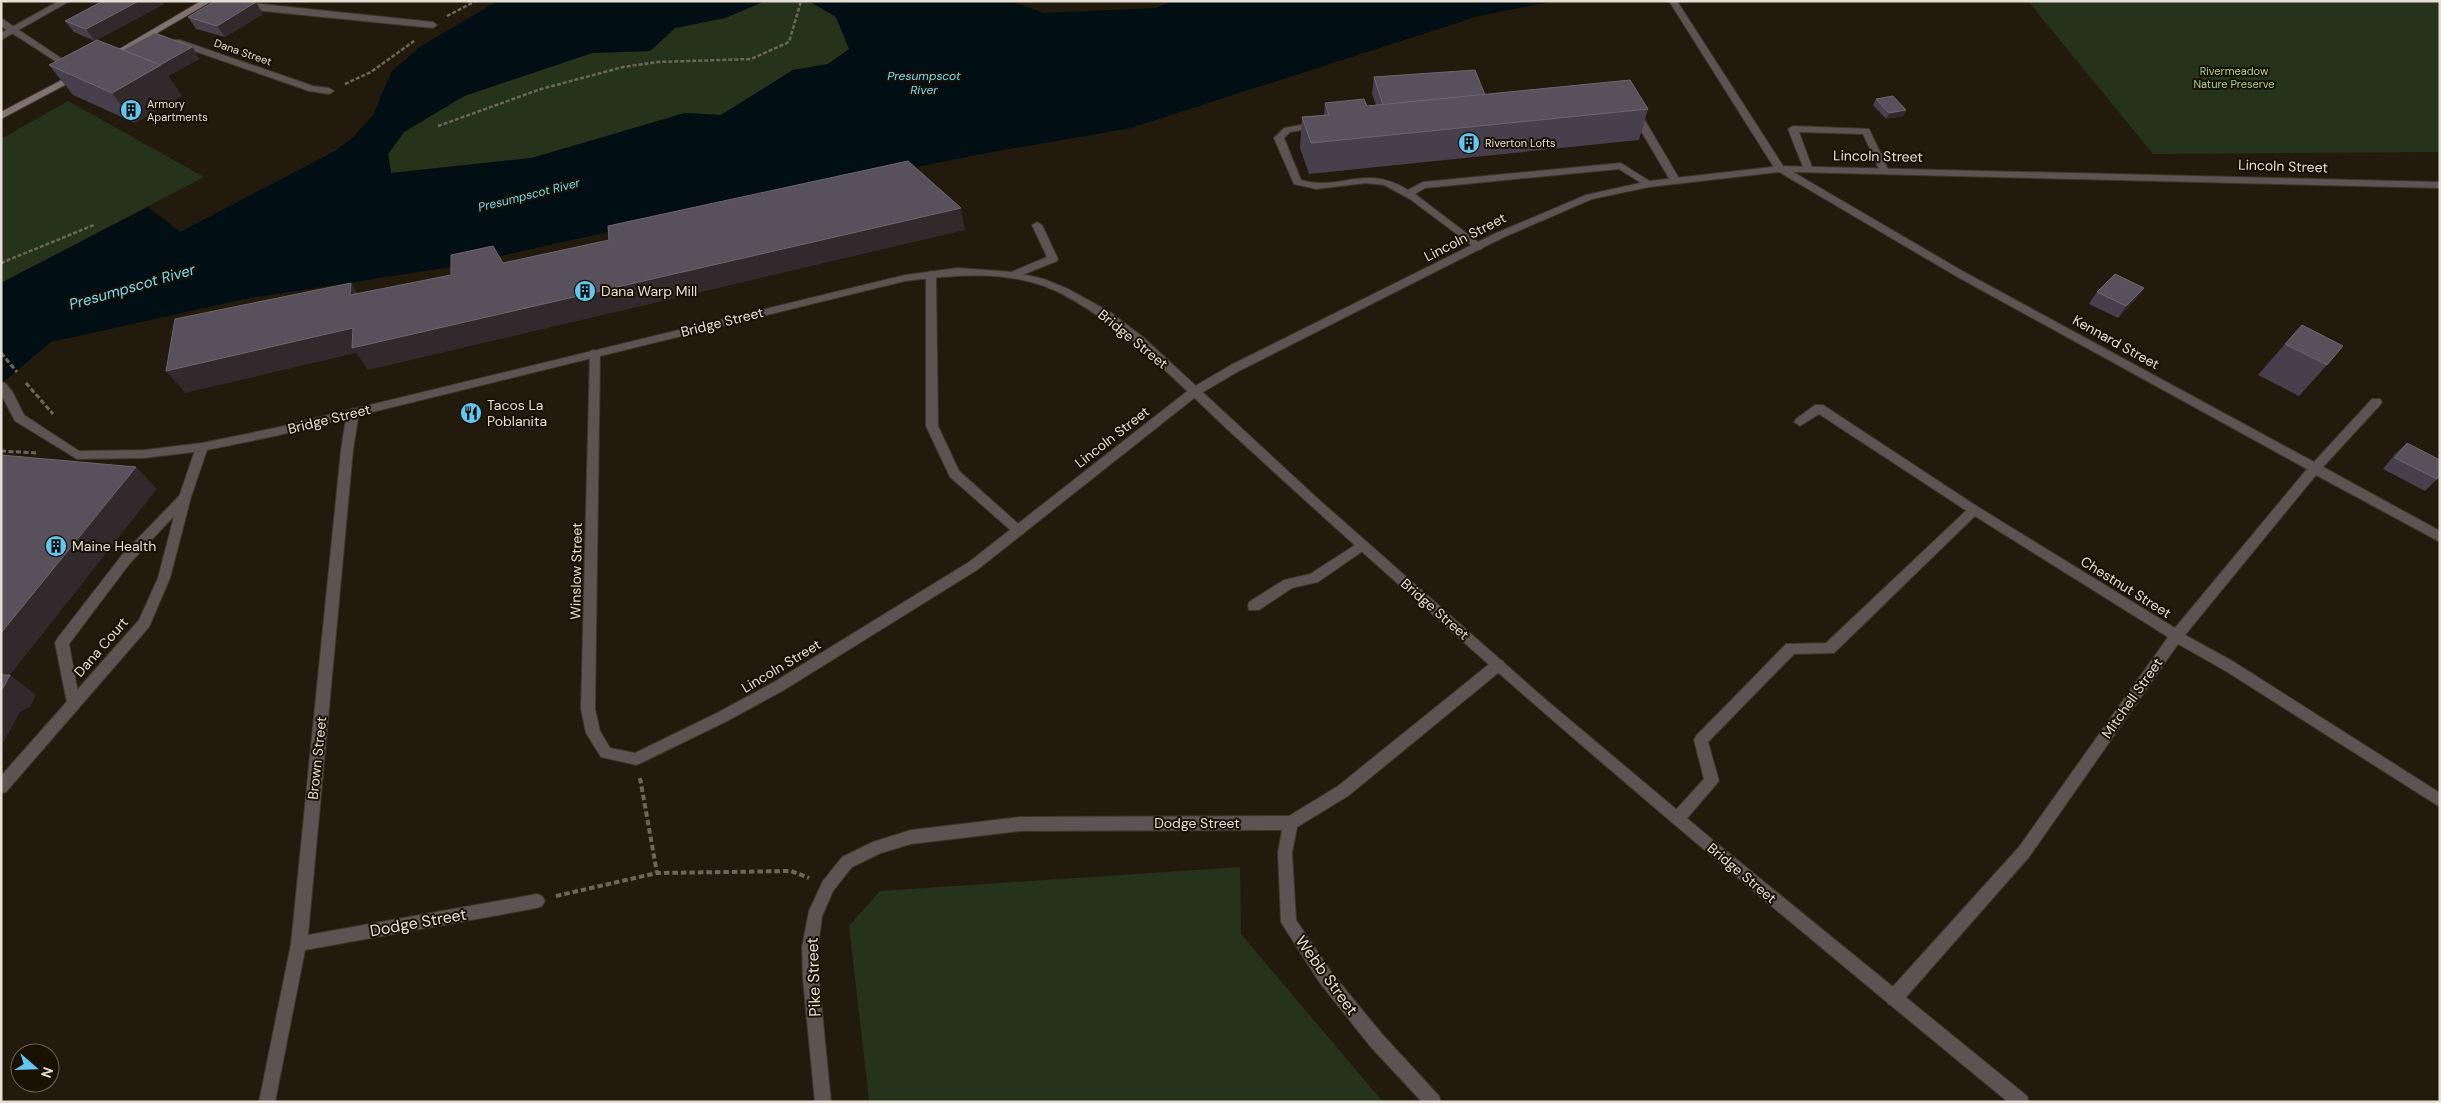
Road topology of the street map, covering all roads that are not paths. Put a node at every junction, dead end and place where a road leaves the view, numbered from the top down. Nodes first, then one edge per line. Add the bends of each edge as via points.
1 (66, 1) edge
2 (208, 1) edge
3 (236, 1) edge
4 (1672, 1) edge
5 (1, 22) edge
6 (433, 26) dead end
7 (14, 31) junction
8 (150, 34) junction
9 (1, 36) edge
10 (88, 69) junction
11 (329, 91) road end
12 (1625, 104) edge
13 (1, 116) edge
14 (1326, 123) edge
15 (1780, 169) junction
16 (1808, 170) junction
17 (1884, 171) junction
18 (1675, 180) junction
19 (1649, 184) junction
20 (2440, 185) edge
21 (1408, 194) junction
22 (1037, 226) dead end
23 (1478, 247) junction
24 (931, 274) junction
25 (1013, 275) junction
26 (594, 354) junction
27 (5, 390) edge
28 (1194, 392) junction
29 (2376, 402) dead end
30 (353, 412) junction
31 (1800, 422) dead end
32 (202, 447) junction
33 (2316, 469) junction
34 (186, 497) junction
35 (1974, 510) junction
36 (1019, 531) junction
37 (2440, 537) edge
38 (1363, 545) junction
39 (1254, 606) dead end
40 (2176, 636) junction
41 (1498, 665) junction
42 (73, 704) junction
43 (636, 759) joint
44 (1, 787) edge
45 (2440, 801) edge
46 (1678, 818) junction
47 (1291, 823) junction
48 (847, 862) joint
49 (537, 901) road end
50 (299, 944) junction
51 (1894, 998) junction
52 (267, 1102) edge
53 (823, 1102) edge
54 (1433, 1102) edge
55 (2021, 1102) edge

1 - 7 street
2 - 8 main road
3 - 6 street via 263,8
4 - 15 street
5 - 7 street
7 - 9 street
7 - 10 street
8 - 10 main road
8 - 11 street, Dana Street via 312,89
10 - 13 main road
12 - 18 street via 1635,112
14 - 21 street via 1287,130 1279,138 1296,182 1316,187 1377,180
15 - 16 street, Lincoln Street
15 - 18 street, Lincoln Street
15 - 33 street, Kennard Street via 1960,274
16 - 17 street, Lincoln Street
16 - 17 street via 1793,129 1866,131
17 - 20 street, Lincoln Street
18 - 19 street, Lincoln Street
19 - 21 street via 1622,166 1423,185
19 - 23 street, Lincoln Street via 1582,200
21 - 23 street
22 - 25 street via 1053,259
23 - 28 street, Lincoln Street via 1258,356
24 - 25 street, Bridge Street via 985,271
24 - 26 street, Bridge Street via 856,289
24 - 36 street via 932,426 954,474
25 - 28 street, Bridge Street via 1064,291 1106,315 1139,340
26 - 30 street, Bridge Street
26 - 43 street, Winslow Street via 588,709 593,733 606,753
27 - 32 street, Bridge Street via 19,418 77,455 144,454
28 - 36 street, Lincoln Street
28 - 38 street, Bridge Street
29 - 33 street, Mitchell Street
30 - 32 street, Bridge Street
30 - 50 street, Brown Street
31 - 35 street, Chestnut Street via 1819,408
32 - 34 street, Dana Court
33 - 37 street, Kennard Street
33 - 40 street, Mitchell Street
34 - 42 street, Dana Court via 164,578 144,623
34 - 42 street via 126,559 62,643
35 - 40 street, Chestnut Street
35 - 46 street via 1829,649 1791,648 1701,740 1712,781
36 - 43 street, Lincoln Street via 973,566 779,686
38 - 39 street via 1314,578 1289,584
38 - 41 street, Bridge Street
40 - 45 street, Chestnut Street via 2229,666
40 - 51 street, Mitchell Street via 2024,852
41 - 46 street, Bridge Street
41 - 47 street via 1343,792
42 - 44 street, Dana Court
46 - 51 street, Bridge Street
47 - 48 street, Dodge Street via 1020,824 912,837 878,847
47 - 54 street, Webb Street via 1285,853 1289,922 1333,986 1376,1040
48 - 53 street, Pike Street via 828,886 814,916 810,947
49 - 50 street, Dodge Street
50 - 52 street, Brown Street
51 - 55 street, Bridge Street

